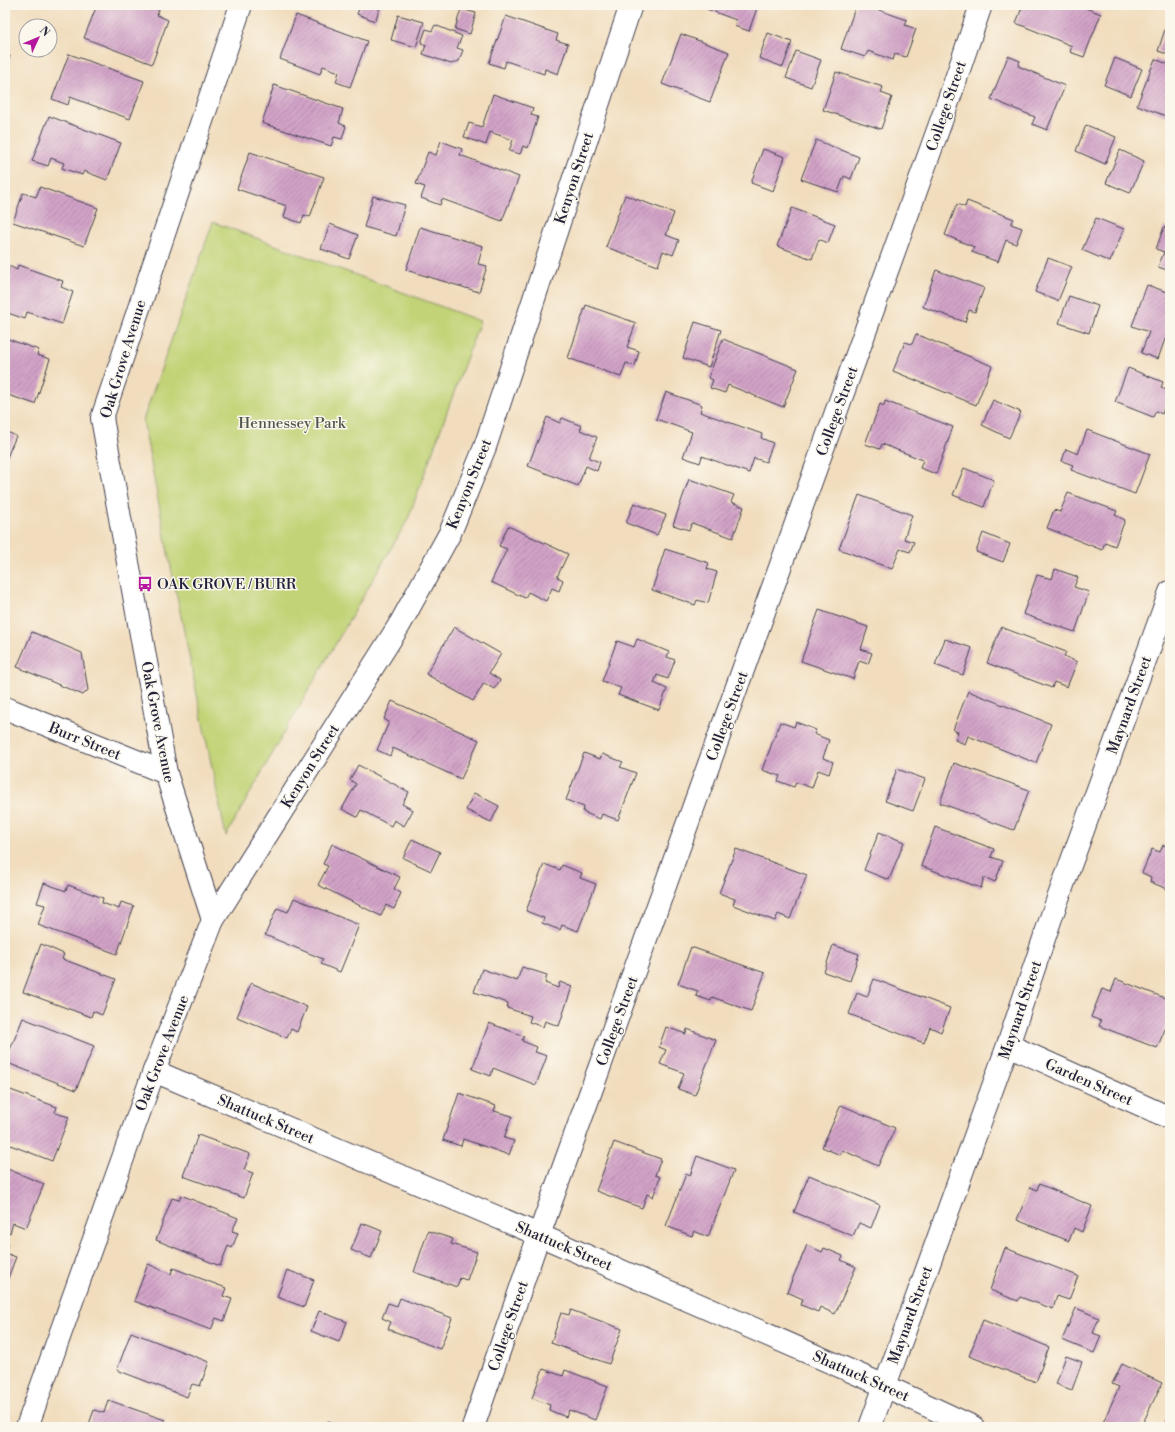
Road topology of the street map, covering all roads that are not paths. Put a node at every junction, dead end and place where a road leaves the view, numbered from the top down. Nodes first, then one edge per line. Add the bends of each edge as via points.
1 (241, 5) edge
2 (631, 5) edge
3 (982, 5) edge
4 (1170, 592) edge
5 (5, 708) edge
6 (166, 773) junction
7 (213, 920) junction
8 (1008, 1045) junction
9 (154, 1071) junction
10 (1170, 1118) edge
11 (539, 1235) junction
12 (885, 1386) junction
13 (27, 1427) edge
14 (473, 1427) edge
15 (870, 1427) edge
16 (973, 1427) edge

1 - 6 street, Oak Grove Avenue via 102,418
2 - 7 street, Kenyon Street via 485,447 450,533 400,624
3 - 11 street, College Street
4 - 8 street, Maynard Street via 1052,915
5 - 6 street, Burr Street
6 - 7 street, Oak Grove Avenue
7 - 9 street, Oak Grove Avenue
8 - 10 street, Garden Street
8 - 12 street, Maynard Street
9 - 11 street, Shattuck Street
9 - 13 street, Oak Grove Avenue
11 - 12 street, Shattuck Street
11 - 14 street, College Street
12 - 15 street, Maynard Street
12 - 16 street, Shattuck Street

